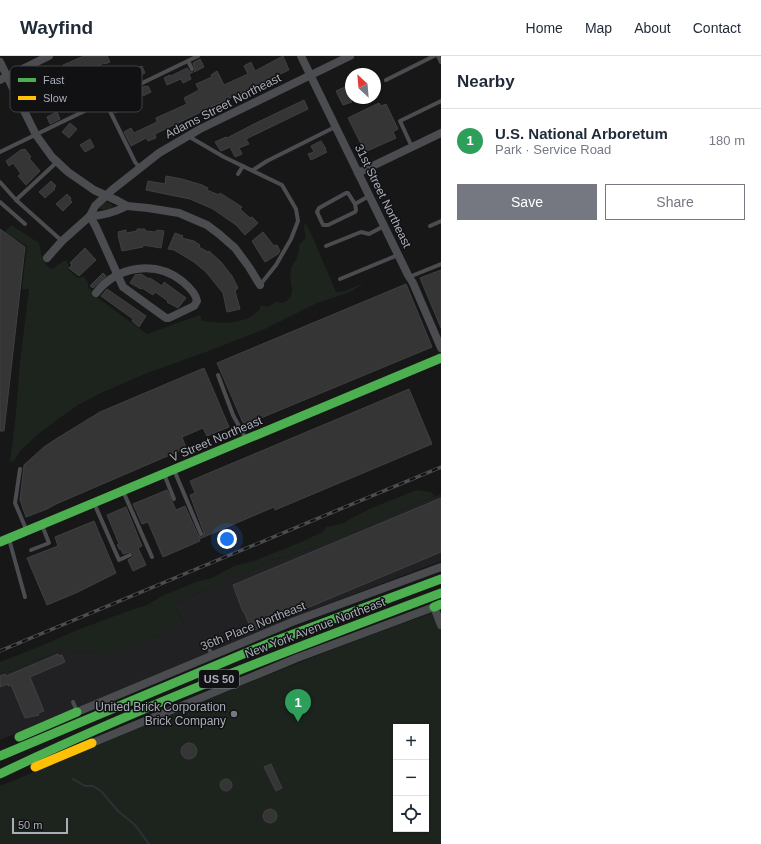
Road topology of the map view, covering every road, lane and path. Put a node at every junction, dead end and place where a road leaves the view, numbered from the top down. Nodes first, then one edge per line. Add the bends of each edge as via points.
1 (49, 56) edge
2 (198, 56) edge
3 (301, 56) edge
4 (350, 56) edge
5 (434, 56) edge
6 (438, 56) edge
7 (188, 61) junction
8 (0, 62) edge
9 (441, 62) edge
10 (29, 66) edge
11 (192, 69) dead end
12 (310, 76) junction
13 (4, 78) edge
14 (386, 80) dead end
15 (142, 83) edge
16 (10, 89) edge
17 (441, 101) edge
18 (23, 112) edge
19 (83, 112) edge
20 (111, 112) edge
21 (335, 127) junction
22 (441, 133) edge
23 (36, 135) junction
24 (188, 136) junction
25 (412, 147) junction
26 (0, 152) edge
27 (57, 162) junction
28 (243, 166) junction
29 (139, 167) junction
30 (253, 170) junction
31 (358, 173) junction
32 (238, 174) dead end
33 (0, 182) edge
34 (105, 196) junction
35 (369, 196) junction
36 (16, 200) junction
37 (0, 202) edge
38 (355, 204) junction
39 (127, 206) junction
40 (90, 216) junction
41 (441, 221) edge
42 (25, 224) dead end
43 (384, 226) junction
44 (430, 226) dead end
45 (62, 241) junction
46 (326, 246) dead end
47 (399, 255) junction
48 (47, 258) dead end
49 (441, 264) edge
50 (118, 275) junction
51 (409, 277) junction
52 (340, 278) dead end
53 (260, 286) joint
54 (96, 293) dead end
55 (441, 348) edge
56 (441, 358) edge
57 (218, 375) dead end
58 (246, 439) junction
59 (20, 469) dead end
60 (173, 470) junction
61 (164, 474) junction
62 (123, 491) junction
63 (174, 499) dead end
64 (94, 503) junction
65 (42, 525) junction
66 (27, 531) junction
67 (201, 534) dead end
68 (9, 539) junction
69 (0, 542) edge
70 (31, 550) dead end
71 (130, 555) dead end
72 (152, 557) dead end
73 (441, 567) edge
74 (441, 579) edge
75 (441, 593) edge
76 (26, 597) dead end
77 (438, 605) edge
78 (441, 625) edge
79 (206, 643) dead end
80 (212, 655) junction
81 (73, 702) dead end
82 (77, 712) junction
83 (14, 739) dead end
84 (30, 743) junction
85 (92, 744) joint
86 (0, 756) edge
87 (0, 759) edge
88 (0, 774) edge
89 (0, 779) edge

1 - 10 street
2 - 7 lane
3 - 12 street, 31st Street Northeast
4 - 12 street, Adams Street Northeast
5 - 14 lane
6 - 9 lane
7 - 11 lane
7 - 15 lane
8 - 13 street
12 - 21 street, 31st Street Northeast
12 - 24 street, Adams Street Northeast
13 - 16 street
17 - 25 lane via 400,121
18 - 23 street
19 - 23 lane
20 - 29 lane
21 - 30 lane
21 - 31 street, 31st Street Northeast
22 - 25 street
23 - 26 lane
23 - 27 street
24 - 28 lane
24 - 29 street, Adams Street Northeast
25 - 31 street
27 - 34 street via 83,184
27 - 36 lane
28 - 30 lane
28 - 32 lane
29 - 34 street, Adams Street Northeast
30 - 53 lane via 282,186 296,209 298,221 291,239
31 - 35 street, 31st Street Northeast
33 - 36 lane
34 - 39 street
34 - 40 street, Adams Street Northeast
35 - 38 lane
35 - 43 street, 31st Street Northeast
36 - 45 lane
37 - 42 lane
38 - 38 lane via 346,193 319,208 317,212 324,225 328,225 355,212
39 - 40 street via 116,212
39 - 53 street via 174,212 207,226 235,248
40 - 45 street, Adams Street Northeast
40 - 50 street
41 - 44 lane
43 - 46 lane via 369,234 361,232
43 - 47 street, 31st Street Northeast
45 - 48 street, Adams Street Northeast
47 - 51 street, 31st Street Northeast
47 - 52 lane
49 - 51 lane
50 - 50 street via 135,269 158,269 186,285 197,298 196,304 166,318 122,287
50 - 54 street
51 - 55 street, 31st Street Northeast
56 - 58 main road, V Street Northeast
57 - 58 lane via 233,415
58 - 60 main road, V Street Northeast
59 - 66 lane via 15,503
60 - 61 main road, V Street Northeast
60 - 67 lane
61 - 62 main road, V Street Northeast
61 - 63 lane
62 - 64 main road, V Street Northeast
62 - 72 lane
64 - 65 main road, V Street Northeast
64 - 71 lane via 119,560
65 - 66 main road, V Street Northeast
65 - 70 lane via 49,542
66 - 68 main road, V Street Northeast
68 - 69 main road, V Street Northeast
68 - 76 lane
73 - 80 street, 36th Place Northeast via 292,622
74 - 84 main road, New York Avenue Northeast / US 50 via 272,642
75 - 88 main road, New York Avenue Northeast / US 50 via 261,661 68,742
77 - 78 street
77 - 85 street via 298,658
79 - 80 lane
80 - 82 street, 36th Place Northeast
81 - 82 lane
82 - 83 main road
84 - 86 main road, New York Avenue Northeast / US 50
84 - 87 main road
85 - 89 main road

